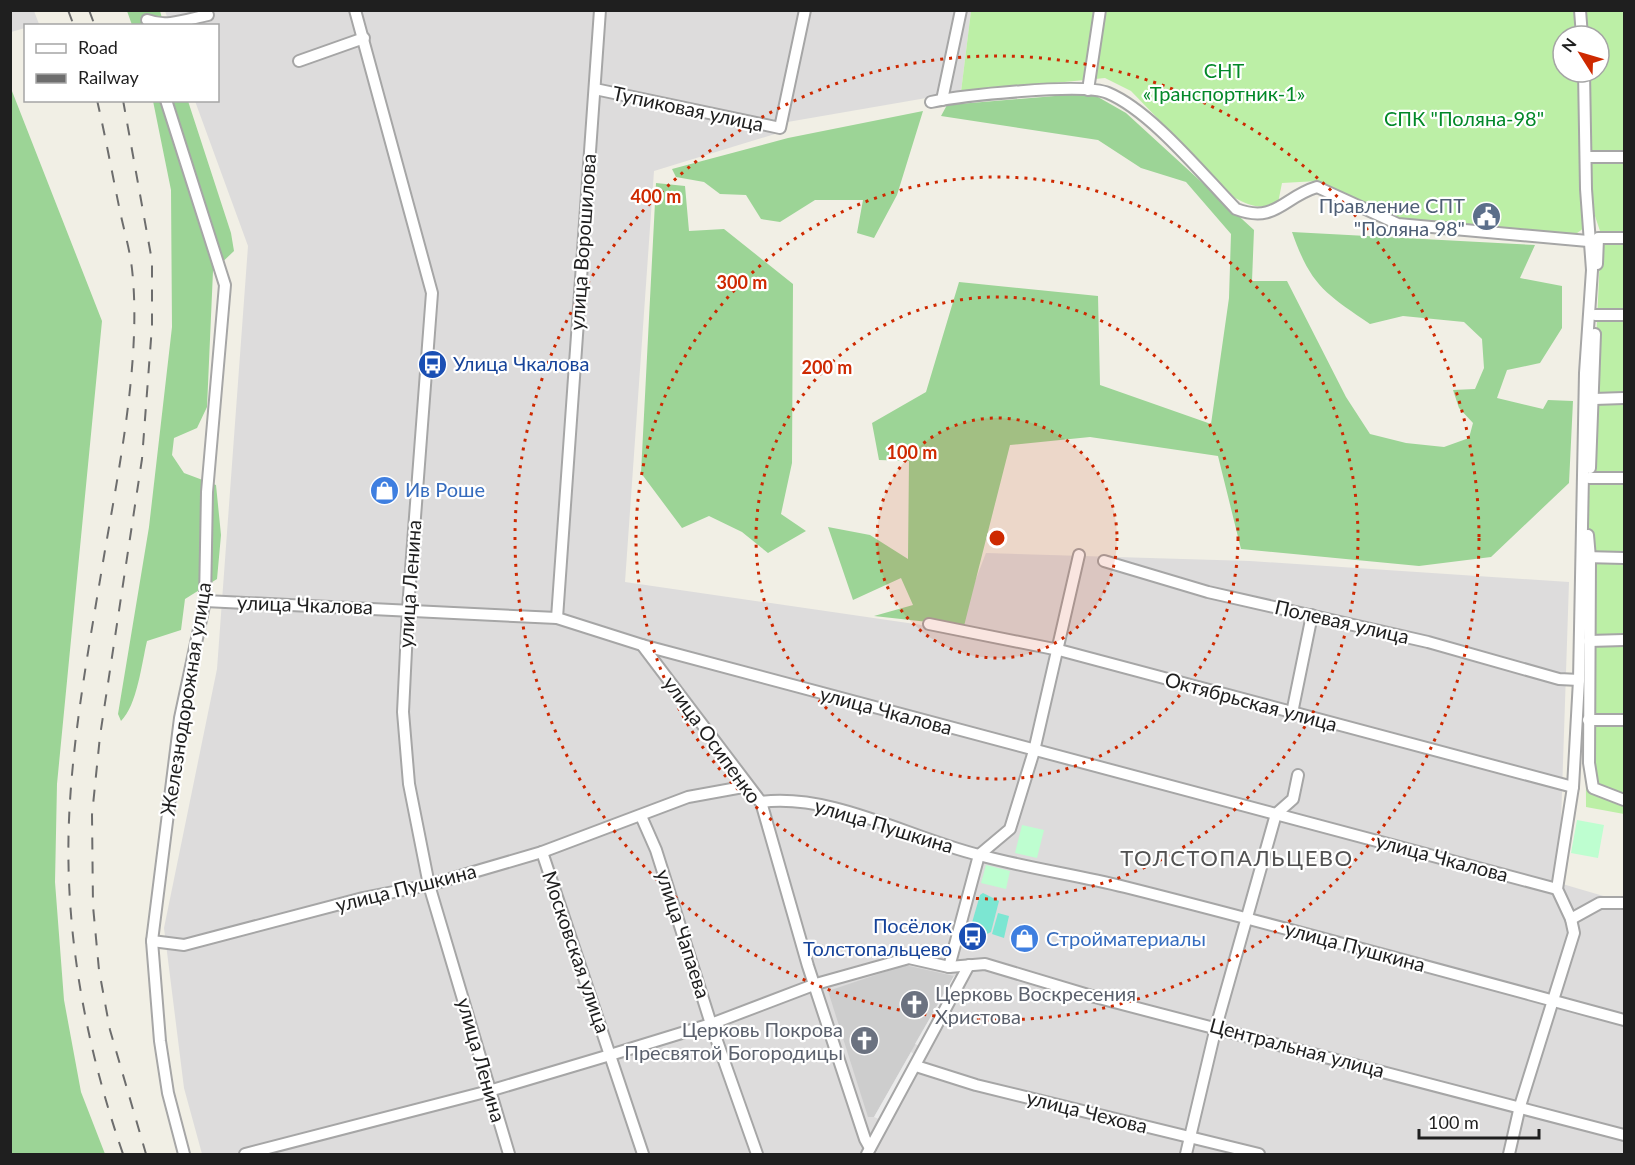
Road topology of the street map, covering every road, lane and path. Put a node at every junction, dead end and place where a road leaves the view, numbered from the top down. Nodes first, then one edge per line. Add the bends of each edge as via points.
1 (355, 10) edge
2 (600, 10) edge
3 (805, 10) edge
4 (961, 10) edge
5 (1100, 10) edge
6 (208, 15) dead end
7 (167, 24) edge
8 (364, 38) junction
9 (299, 61) dead end
10 (1584, 84) edge
11 (596, 89) junction
12 (1088, 90) junction
13 (942, 100) junction
14 (167, 102) edge
15 (931, 102) dead end
16 (1586, 157) junction
17 (1624, 157) edge
18 (1624, 238) edge
19 (1593, 239) junction
20 (1595, 315) junction
21 (1624, 315) edge
22 (1624, 398) edge
23 (1594, 399) junction
24 (1589, 478) junction
25 (1624, 478) edge
26 (1078, 555) dead end
27 (1586, 557) junction
28 (1624, 558) edge
29 (1104, 561) dead end
30 (205, 601) junction
31 (408, 609) junction
32 (1312, 615) junction
33 (557, 618) junction
34 (928, 624) dead end
35 (1589, 640) junction
36 (1624, 640) edge
37 (642, 645) junction
38 (1059, 650) junction
39 (1580, 680) junction
40 (1292, 713) junction
41 (1588, 720) junction
42 (1624, 720) edge
43 (1034, 751) junction
44 (1299, 775) dead end
45 (1573, 787) junction
46 (1624, 800) edge
47 (761, 802) junction
48 (1276, 814) junction
49 (641, 816) junction
50 (542, 852) junction
51 (979, 855) junction
52 (429, 885) junction
53 (1557, 889) junction
54 (1624, 903) edge
55 (1246, 918) junction
56 (1571, 919) junction
57 (152, 940) junction
58 (969, 965) junction
59 (949, 967) junction
60 (816, 984) junction
61 (1554, 1001) junction
62 (1624, 1020) edge
63 (711, 1024) junction
64 (1216, 1027) junction
65 (610, 1055) junction
66 (916, 1066) junction
67 (489, 1091) junction
68 (1520, 1106) junction
69 (1624, 1135) edge
70 (1190, 1137) junction
71 (869, 1151) edge
72 (184, 1155) edge
73 (245, 1155) edge
74 (509, 1155) edge
75 (643, 1155) edge
76 (757, 1155) edge
77 (1186, 1155) edge
78 (1259, 1155) edge
79 (1509, 1155) edge

1 - 8 street, улица Ленина
2 - 11 street, улица Ворошилова
3 - 11 street, Тупиковая улица via 780,128
4 - 13 street
5 - 12 street
6 - 7 street
8 - 9 street
8 - 31 street, улица Ленина via 432,293
10 - 16 street
11 - 33 street, улица Ворошилова
12 - 13 street via 1053,89
12 - 19 street via 1106,92 1141,114 1236,209 1250,214 1273,212 1296,195 1317,187 1398,224
13 - 15 street
14 - 30 street, Железнодорожная улица via 225,285 207,492
16 - 17 street
16 - 19 street
18 - 19 street
19 - 20 street
19 - 27 street via 1585,373
20 - 21 street
20 - 23 street
22 - 23 street
23 - 24 street
24 - 25 street
24 - 27 street
26 - 38 street
27 - 28 street
27 - 35 street
27 - 39 street
29 - 32 street, Полевая улица via 1208,592
30 - 31 street, улица Чкалова
30 - 57 street, Железнодорожная улица via 180,718
31 - 33 street, улица Чкалова
31 - 52 street, улица Ленина via 403,734
32 - 39 street, Полевая улица via 1559,679
32 - 40 street
33 - 37 street, улица Чкалова
34 - 38 street, Октябрьская улица
35 - 36 street
35 - 41 street
37 - 43 street, улица Чкалова
37 - 47 street, улица Осипенко
38 - 40 street, Октябрьская улица
38 - 43 street
39 - 45 street
40 - 45 street, Октябрьская улица
41 - 42 street
41 - 46 street via 1593,788
43 - 48 street, улица Чкалова
43 - 51 street via 1010,829
44 - 48 street via 1293,798
45 - 53 street
47 - 49 street, улица Пушкина via 742,787 734,787 695,795
47 - 51 street, улица Пушкина via 786,799 815,803
47 - 60 street, улица Осипенко
48 - 53 street, улица Чкалова
48 - 55 street
49 - 50 street, улица Пушкина
49 - 63 street, улица Чапаева via 656,850
50 - 52 street, улица Пушкина
50 - 65 street, Московская улица
51 - 55 street, улица Пушкина
51 - 59 street
52 - 57 street, улица Пушкина via 363,898 184,945
52 - 67 street, улица Ленина
53 - 56 street
54 - 56 street via 1600,903
55 - 61 street, улица Пушкина
55 - 64 street
56 - 61 street via 1574,933
57 - 72 street, Железнодорожная улица via 160,1041
58 - 59 street, Центральная улица
58 - 64 street, Центральная улица via 985,964
58 - 66 street
59 - 60 street, Центральная улица via 909,958
60 - 63 street, Центральная улица
60 - 71 street, улица Осипенко
61 - 62 street, улица Пушкина
61 - 68 street
63 - 65 street, Центральная улица
63 - 76 street, улица Чапаева
64 - 68 street, Центральная улица
64 - 70 street
65 - 67 street, Центральная улица
65 - 75 street, Московская улица
66 - 70 street, улица Чехова via 976,1085
66 - 71 street
67 - 73 street, Центральная улица
67 - 74 street, улица Ленина
68 - 69 street, Центральная улица
68 - 79 street
70 - 77 street
70 - 78 street, улица Чехова

